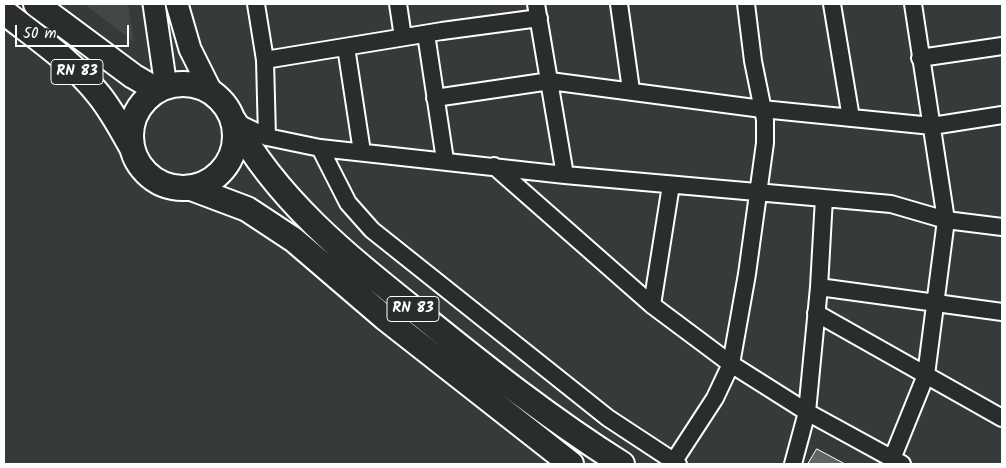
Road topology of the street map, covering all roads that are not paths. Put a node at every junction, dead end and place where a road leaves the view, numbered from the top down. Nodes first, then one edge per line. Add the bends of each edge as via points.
1 (36, 4) edge
2 (154, 4) edge
3 (176, 4) edge
4 (256, 4) edge
5 (398, 4) edge
6 (618, 4) edge
7 (746, 4) edge
8 (832, 4) edge
9 (913, 4) edge
10 (538, 11) edge
11 (4, 12) edge
12 (426, 34) junction
13 (403, 37) junction
14 (1002, 46) edge
15 (346, 47) junction
16 (920, 58) junction
17 (265, 60) junction
18 (550, 81) junction
19 (162, 88) junction
20 (631, 90) junction
21 (210, 91) junction
22 (435, 98) junction
23 (762, 109) junction
24 (1002, 115) edge
25 (851, 118) junction
26 (234, 121) junction
27 (932, 126) junction
28 (267, 137) junction
29 (132, 148) junction
30 (320, 148) junction
31 (362, 152) junction
32 (445, 160) junction
33 (494, 166) junction
34 (565, 175) junction
35 (671, 185) junction
36 (191, 188) junction
37 (757, 193) junction
38 (824, 198) junction
39 (946, 220) junction
40 (1002, 227) edge
41 (819, 287) junction
42 (936, 302) junction
43 (652, 305) junction
44 (1002, 312) edge
45 (816, 313) junction
46 (731, 364) junction
47 (926, 375) junction
48 (806, 412) junction
49 (1002, 418) edge
50 (897, 462) edge
51 (676, 463) edge
52 (571, 464) edge
53 (622, 464) edge
54 (793, 464) edge

1 - 19 highway, RN 83 via 133,76
2 - 19 main road
3 - 21 main road via 190,49
4 - 17 street
5 - 13 street
6 - 20 street
7 - 23 street
8 - 25 street
9 - 16 street
10 - 12 street
10 - 18 street
11 - 29 highway, RN 83 via 87,82 99,95
12 - 13 street
12 - 22 street
13 - 15 street
14 - 16 street
15 - 17 street
15 - 31 street
16 - 27 street
17 - 28 street
18 - 20 street
18 - 22 street
18 - 34 street
19 - 21 highway via 189,84
19 - 29 highway via 138,109 133,121
20 - 23 street
21 - 26 highway via 225,104
22 - 32 street
23 - 25 street
23 - 37 street via 765,143
24 - 27 street
25 - 27 street
26 - 28 street
26 - 36 highway via 236,139 232,156 222,172 208,183
26 - 53 highway, RN 83 via 284,194 374,278 484,366 575,434
27 - 39 street
28 - 30 street
29 - 36 highway via 144,171 153,180 171,187
30 - 31 street
30 - 51 street via 348,203 372,230 587,402
31 - 32 street
32 - 33 street
33 - 34 street
33 - 43 street
34 - 35 street
35 - 37 street
35 - 43 street
36 - 52 highway, RN 83 via 247,209 294,240 385,318
37 - 38 street
37 - 46 street
38 - 39 street via 891,204
38 - 41 street
39 - 40 street
39 - 42 street
41 - 42 street
41 - 45 street
42 - 44 street
42 - 47 street
43 - 46 street
45 - 47 street
45 - 48 street
46 - 48 street
46 - 51 street via 715,398
47 - 49 street
47 - 50 street
48 - 50 street
48 - 54 street

